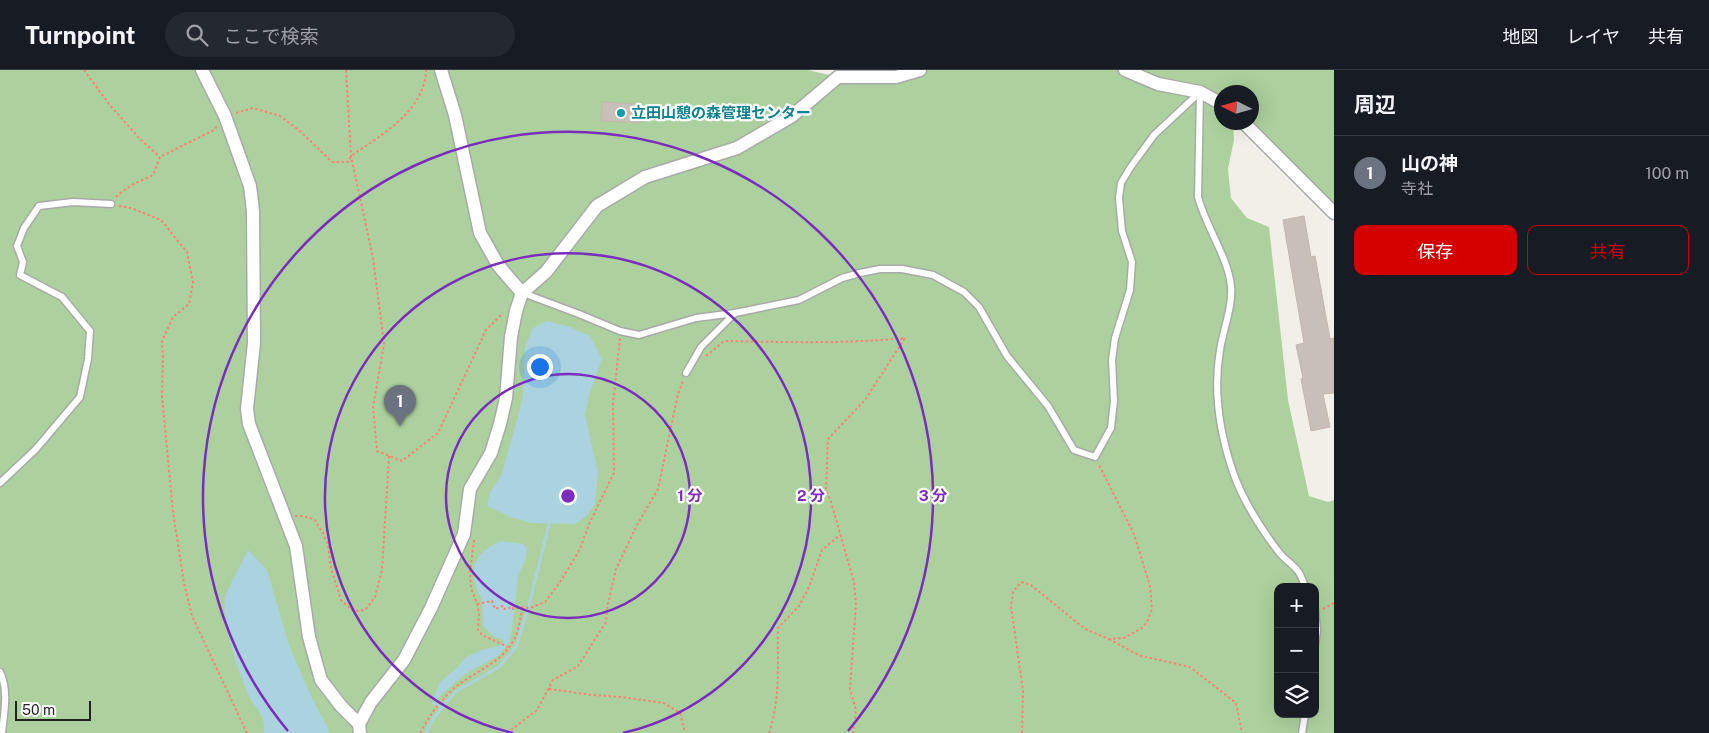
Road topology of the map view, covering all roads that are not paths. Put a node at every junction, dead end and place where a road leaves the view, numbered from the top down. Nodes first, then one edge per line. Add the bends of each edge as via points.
1 (202, 70) edge
2 (441, 70) edge
3 (920, 70) edge
4 (1125, 70) edge
5 (1200, 92) junction
6 (1214, 100) edge
7 (1251, 130) edge
8 (111, 204) road end
9 (1334, 213) edge
10 (522, 293) junction
11 (735, 313) junction
12 (686, 373) road end
13 (0, 484) edge
14 (1303, 583) edge
15 (0, 672) edge
16 (1304, 718) edge
17 (360, 728) edge
18 (2, 733) edge
19 (1302, 733) edge

1 - 17 street via 225,116 250,186 254,343 247,409 249,424 296,546 309,637 321,680
2 - 10 street via 455,115 480,233 498,265
3 - 10 street via 896,77 838,77 792,116 736,148 645,177 597,206 546,272
4 - 5 street via 1158,84
5 - 6 street
5 - 11 lane via 1154,135 1121,183 1122,232 1132,262 1130,290 1115,338 1111,428 1095,457 1074,450 1048,406 1007,356 979,307 964,292 933,275 902,269 866,271 842,278 799,300
5 - 14 lane via 1198,198 1231,288 1216,387 1221,429 1232,470 1248,507 1286,561 1298,571
7 - 9 street
8 - 13 lane via 73,202 39,206 24,228 17,246 23,262 20,275 62,297 90,331 89,345 80,397 36,449
10 - 11 lane via 620,331 639,335 696,318
10 - 17 street via 511,337 502,415 491,453 470,489 464,534 404,660 371,702
11 - 12 lane via 701,347
15 - 18 lane via 5,691
16 - 19 lane

